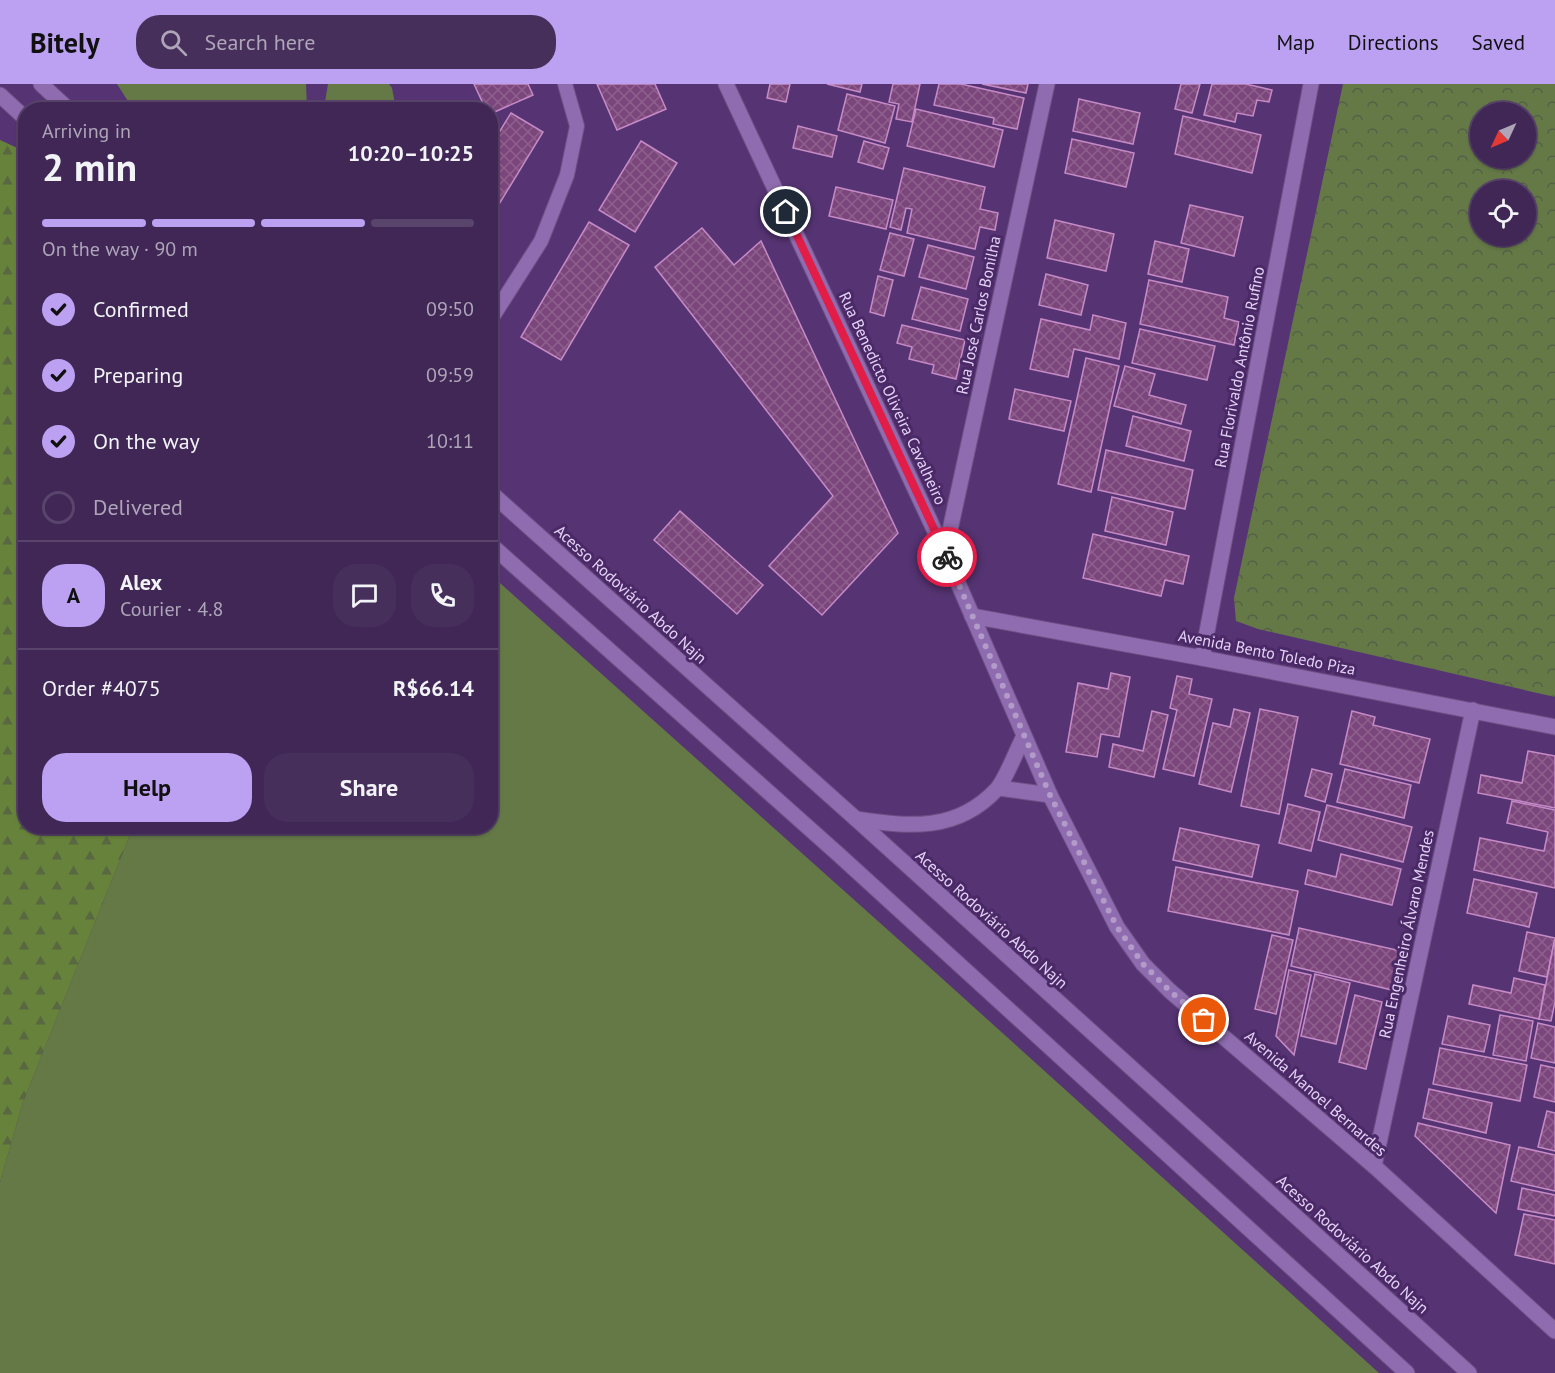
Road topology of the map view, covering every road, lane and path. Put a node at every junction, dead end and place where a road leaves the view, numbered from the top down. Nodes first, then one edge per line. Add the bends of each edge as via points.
1 (41, 84) edge
2 (565, 84) edge
3 (726, 84) edge
4 (1047, 84) edge
5 (1311, 84) edge
6 (0, 96) edge
7 (60, 102) edge
8 (18, 112) edge
9 (498, 308) edge
10 (498, 499) edge
11 (498, 551) edge
12 (945, 553) junction
13 (972, 616) junction
14 (1202, 658) junction
15 (1473, 710) junction
16 (1555, 727) edge
17 (1024, 736) junction
18 (999, 788) junction
19 (1050, 795) junction
20 (856, 819) junction
21 (1374, 1166) junction
22 (1555, 1331) edge
23 (1407, 1373) edge
24 (1469, 1373) edge

1 - 7 street
2 - 9 lane via 576,126 567,176 541,241
3 - 12 street, Rua Benedicto Oliveira Cavalheiro
4 - 12 street, Rua José Carlos Bonilha
5 - 14 street, Rua Florivaldo Antônio Rufino
6 - 8 street
10 - 20 street, Acesso Rodoviário Abdo Najn
11 - 23 street via 838,854
12 - 13 street, Rua Benedicto Oliveira Cavalheiro
13 - 14 street, Avenida Bento Toledo Piza
13 - 17 street, Rua Benedicto Oliveira Cavalheiro
14 - 15 street, Avenida Bento Toledo Piza
15 - 16 street, Avenida Bento Toledo Piza
15 - 21 street, Rua Engenheiro Álvaro Mendes
17 - 18 street
17 - 19 street, Rua Benedicto Oliveira Cavalheiro
18 - 19 street
18 - 20 street via 970,812 945,822 889,824
19 - 21 street, Avenida Manoel Bernardes via 1117,927 1143,964
20 - 24 street, Acesso Rodoviário Abdo Najn
21 - 22 street, Avenida Manoel Bernardes

